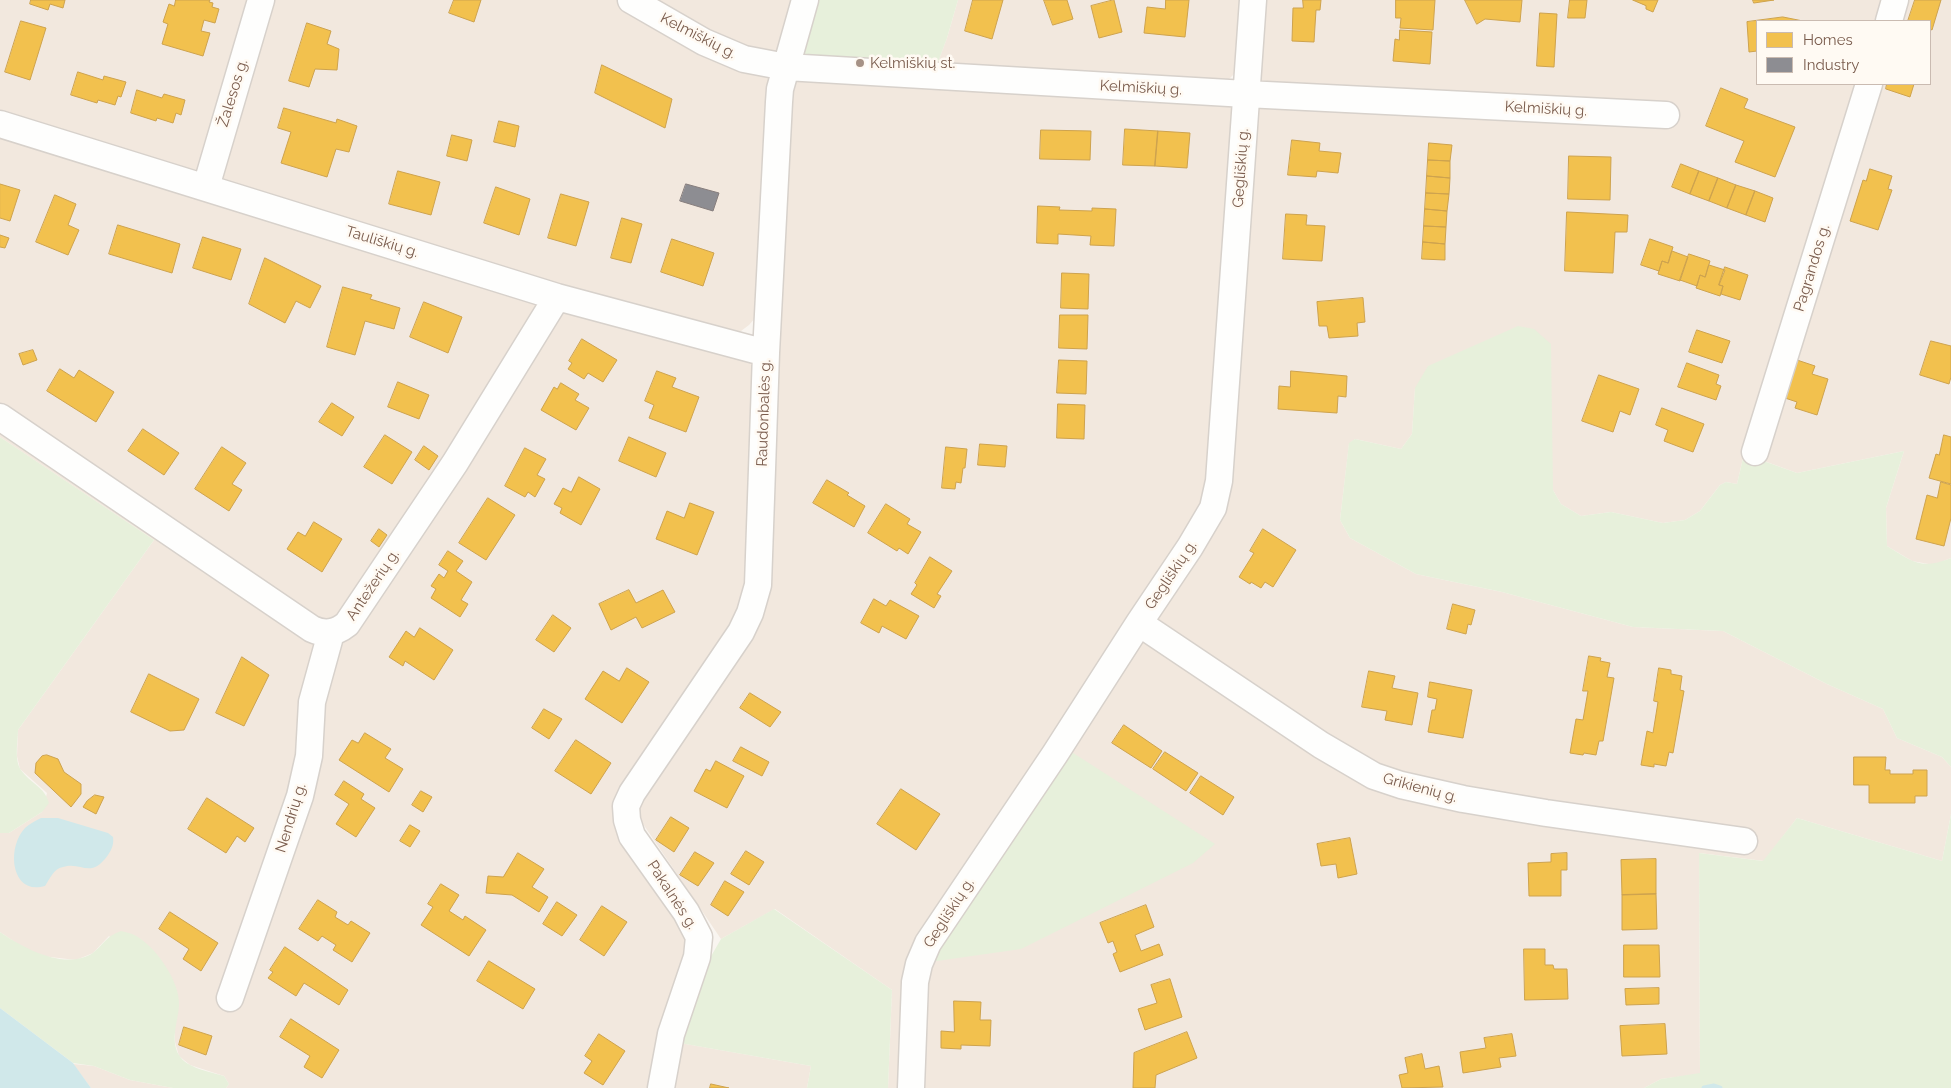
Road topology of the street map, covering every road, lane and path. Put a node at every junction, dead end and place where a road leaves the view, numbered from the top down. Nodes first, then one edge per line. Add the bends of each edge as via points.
1 (261, 0) edge
2 (631, 0) edge
3 (805, 0) edge
4 (1253, 0) edge
5 (1895, 0) edge
6 (1889, 20) edge
7 (786, 67) junction
8 (1869, 85) edge
9 (1246, 94) junction
10 (1666, 114) dead end
11 (0, 124) edge
12 (206, 187) junction
13 (557, 297) junction
14 (766, 353) junction
15 (0, 417) edge
16 (1755, 452) dead end
17 (1139, 623) junction
18 (331, 633) junction
19 (632, 793) joint
20 (1744, 841) dead end
21 (230, 998) dead end
22 (661, 1088) edge
23 (911, 1088) edge

1 - 12 street, Žalesos g.
2 - 7 street, Kelmiškių g. via 704,42 744,60
3 - 7 street, Raudonbalės g.
4 - 9 street, Gegliškių g.
5 - 6 street
7 - 9 street, Kelmiškių g.
7 - 14 street, Raudonbalės g. via 778,102
8 - 16 street, Pagrandos g.
9 - 10 street, Kelmiškių g.
9 - 17 street, Gegliškių g. via 1219,481 1213,508
11 - 12 street, Tauliškių g.
12 - 13 street, Tauliškių g.
13 - 14 street, Tauliškių g.
13 - 18 street, Antežerių g. via 401,544 347,624
14 - 19 street, Raudonbalės g. via 758,584 750,613 741,632
15 - 18 street, Antežerių g. via 312,629
17 - 20 street, Grikienių g. via 1321,745 1374,776 1472,801
17 - 23 street, Gegliškių g. via 928,943 916,982
18 - 21 street, Nendrių g. via 312,702 308,756 300,796
19 - 22 street, Pakalnės g. via 626,806 626,820 632,836 686,912 699,937 697,957 671,1034

